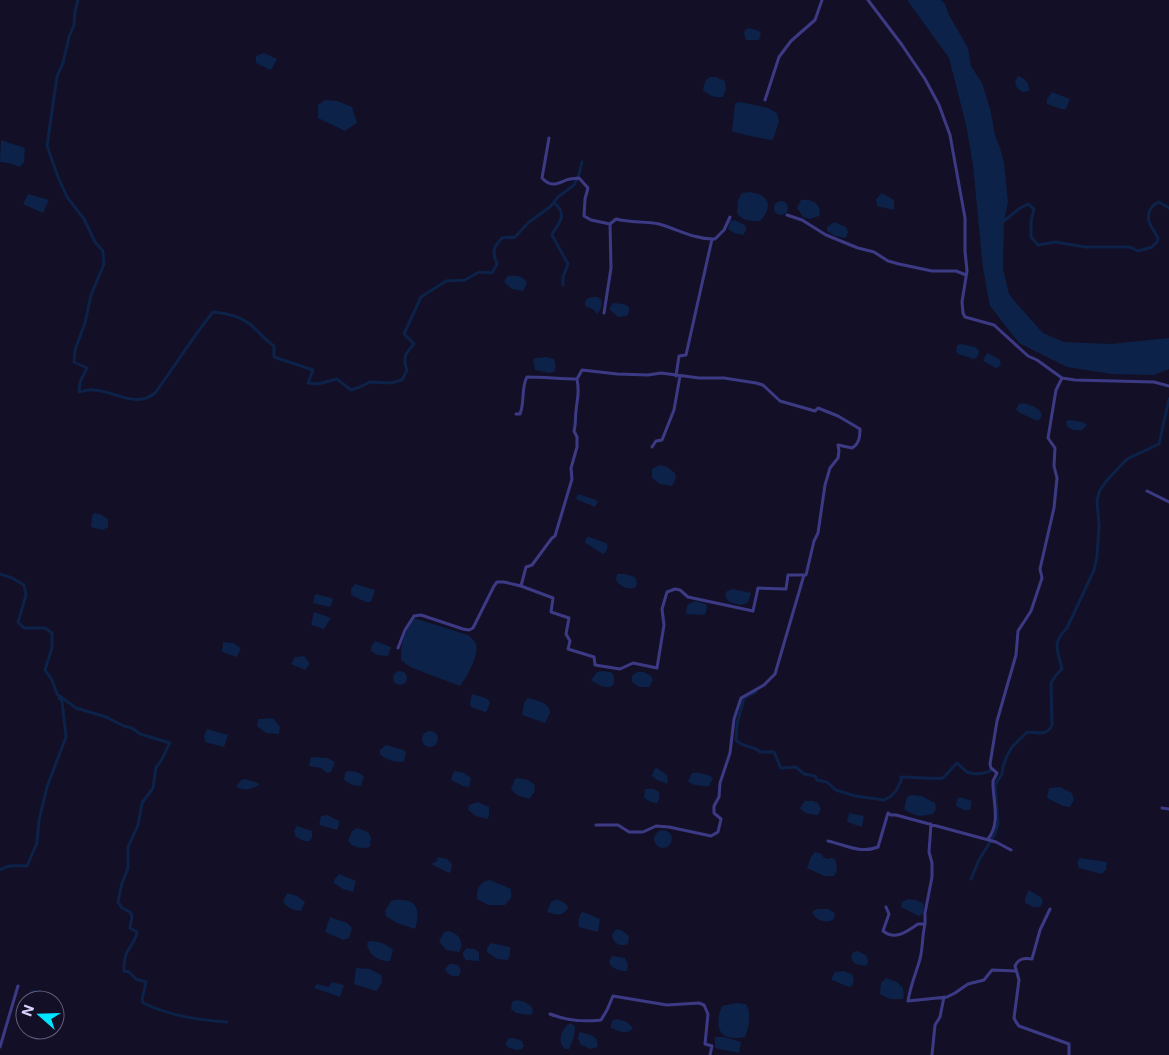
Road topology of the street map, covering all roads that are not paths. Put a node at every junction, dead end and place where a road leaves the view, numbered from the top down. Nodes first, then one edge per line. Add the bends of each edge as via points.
1 (822, 0) edge
2 (868, 0) edge
3 (765, 100) dead end
4 (549, 138) dead end
5 (787, 215) dead end
6 (730, 217) dead end
7 (610, 224) junction
8 (712, 239) junction
9 (966, 275) junction
10 (604, 314) dead end
11 (678, 376) junction
12 (1062, 378) junction
13 (577, 379) junction
14 (1169, 386) edge
15 (516, 414) dead end
16 (652, 447) dead end
17 (1147, 491) dead end
18 (1169, 502) edge
19 (804, 575) junction
20 (521, 586) junction
21 (398, 648) dead end
22 (1162, 808) dead end
23 (1169, 809) edge
24 (931, 824) junction
25 (596, 825) dead end
26 (988, 839) junction
27 (828, 841) dead end
28 (1011, 850) dead end
29 (886, 907) dead end
30 (1050, 909) dead end
31 (925, 924) junction
32 (1016, 971) junction
33 (18, 986) dead end
34 (944, 997) junction
35 (550, 1014) dead end
36 (0, 1047) edge
37 (710, 1055) edge
38 (932, 1055) edge
39 (1068, 1055) edge

1 - 3 street via 815,20 791,41 779,57
2 - 9 street via 925,79 939,106 953,146 965,218
4 - 7 street via 542,178 556,184 577,179 588,188 584,216
5 - 9 street via 888,261 921,270 956,271
6 - 8 street via 724,230
7 - 8 street via 616,219 654,223
7 - 10 street via 611,268
8 - 11 street via 686,355 679,356
9 - 12 street via 962,302 965,317 994,325 1022,352
11 - 13 street via 582,370
11 - 16 street via 672,418 662,440 656,441
11 - 19 street via 724,378 763,385 780,401 814,411 818,408 825,410 860,429 856,446 838,445 840,451 825,485 818,533
12 - 14 street via 1154,382
12 - 26 street via 1056,390 1048,438 1055,448 1054,508 1041,565 1042,578 1032,611 1018,632 1016,655 997,721 990,764 997,773 993,786 996,825
13 - 15 street via 528,377 522,409 520,414
13 - 20 street via 580,391 572,479 556,536 526,567
17 - 18 street
19 - 20 street via 788,576 786,589 758,588 753,610 688,597 680,590 667,592 662,609 664,625 657,668 633,663 620,669 595,665 594,657 568,649 569,618 551,612 553,598
19 - 25 street via 776,674 743,696 734,719 730,753 714,806 714,814 721,819 718,832 711,836 656,826 643,832 629,832 618,826
20 - 21 street via 497,582 469,630 421,615 414,616
22 - 23 street
24 - 26 street
24 - 27 street via 888,813 878,847 855,849
24 - 31 street via 929,858 932,877
26 - 28 street
29 - 31 street via 889,914 883,931 886,933 906,934 918,924
30 - 32 street via 1032,959 1018,961
31 - 34 street via 922,950 908,1001
32 - 34 street via 992,970 984,980 968,984
32 - 39 street via 1019,980 1016,1022 1019,1026 1069,1044
33 - 36 street
34 - 38 street via 935,1025
35 - 37 street via 578,1020 601,1020 613,996 667,1005 699,1003 704,1005 708,1014 705,1044 712,1046

